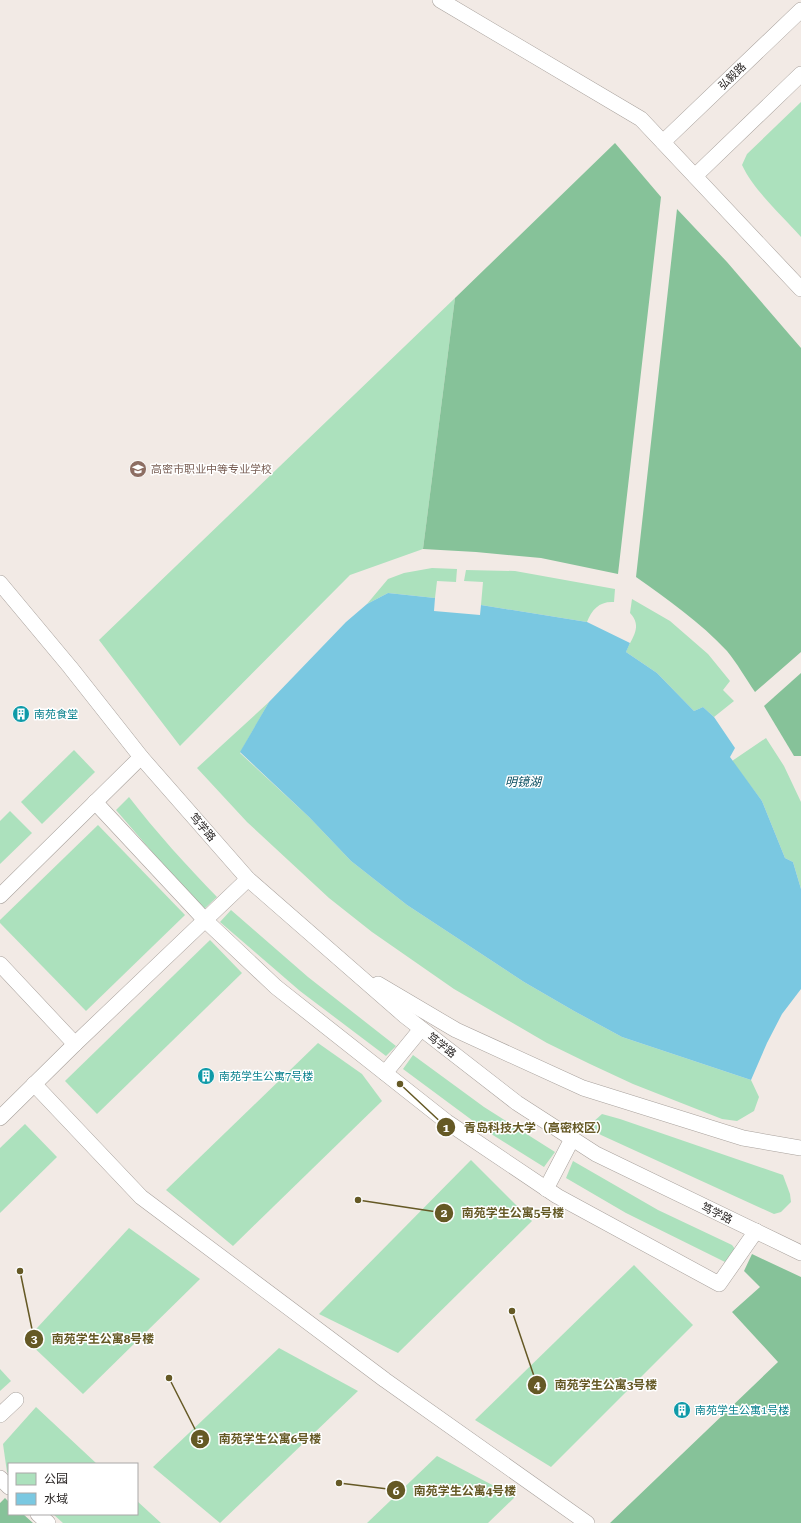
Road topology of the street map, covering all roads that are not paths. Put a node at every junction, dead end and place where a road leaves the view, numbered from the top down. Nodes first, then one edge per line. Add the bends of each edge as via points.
1 (440, 0) edge
2 (801, 10) edge
3 (801, 74) edge
4 (663, 142) junction
5 (695, 176) junction
6 (801, 289) edge
7 (0, 584) edge
8 (142, 757) junction
9 (95, 802) junction
10 (248, 879) junction
11 (0, 896) edge
12 (205, 920) junction
13 (0, 964) edge
14 (345, 964) junction
15 (421, 1029) junction
16 (75, 1044) junction
17 (385, 1073) junction
18 (34, 1084) junction
19 (0, 1118) edge
20 (572, 1138) junction
21 (801, 1148) edge
22 (546, 1189) junction
23 (756, 1231) junction
24 (801, 1253) edge
25 (16, 1400) dead end
26 (0, 1415) edge
27 (0, 1478) edge
28 (8, 1486) edge
29 (39, 1515) edge
30 (48, 1523) edge
31 (587, 1523) edge

1 - 4 lane via 641,119
2 - 4 lane, 弘毅路
3 - 5 lane
4 - 5 lane
5 - 6 lane
7 - 8 lane, 笃学路
8 - 9 lane
8 - 10 lane, 笃学路
9 - 11 lane
9 - 12 lane
10 - 12 lane
10 - 14 lane, 笃学路
12 - 16 lane
12 - 17 lane via 276,987
13 - 16 lane
14 - 15 lane, 笃学路
14 - 21 lane via 456,1030 583,1088 742,1138
15 - 17 lane
15 - 20 lane, 笃学路 via 517,1103
16 - 18 lane
17 - 22 lane via 447,1122
18 - 19 lane
18 - 31 lane via 142,1196 385,1380
20 - 22 lane
20 - 23 lane, 笃学路 via 596,1154
22 - 23 lane via 720,1284
23 - 24 lane, 笃学路
25 - 26 lane
27 - 28 lane
29 - 30 lane

